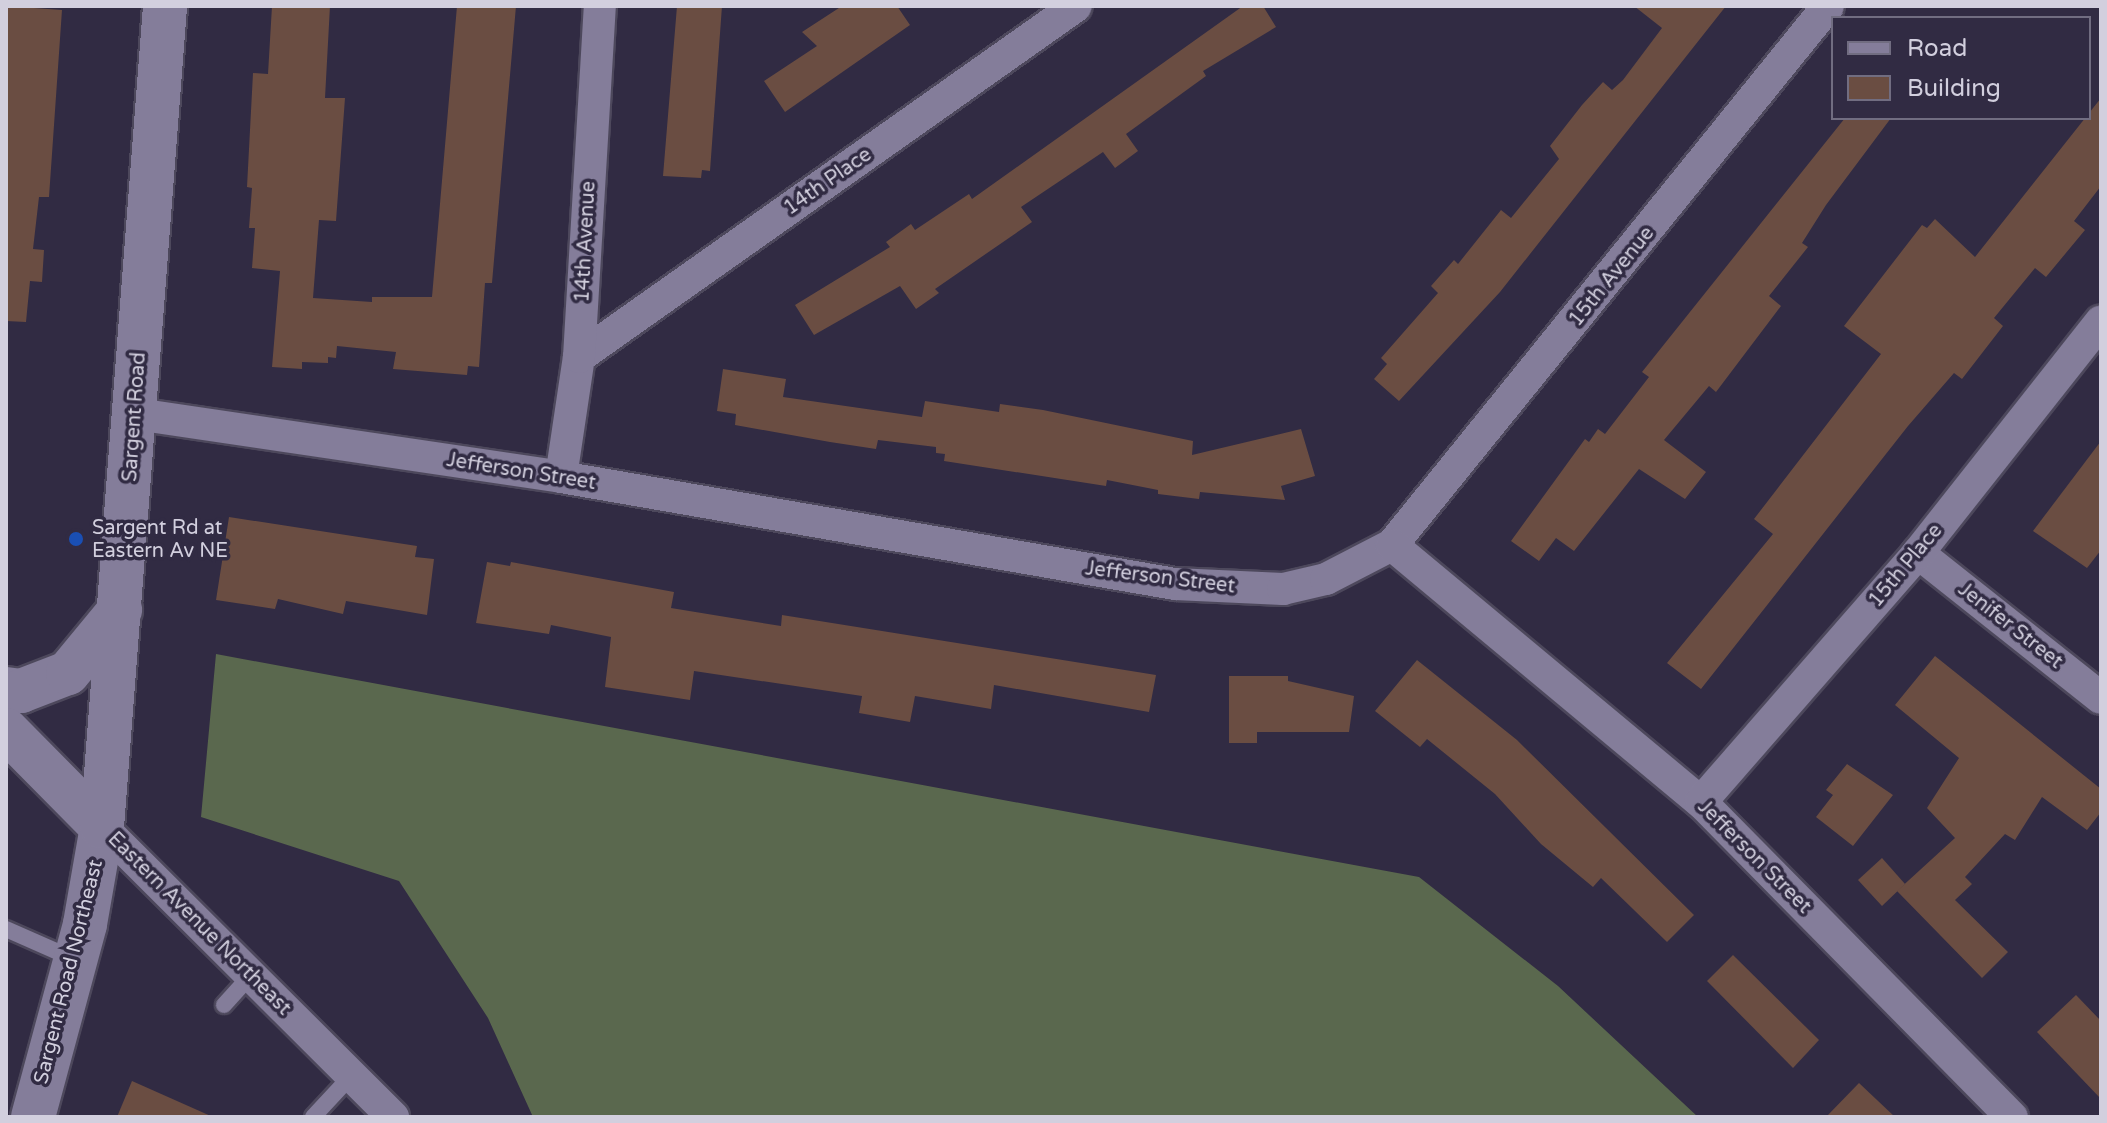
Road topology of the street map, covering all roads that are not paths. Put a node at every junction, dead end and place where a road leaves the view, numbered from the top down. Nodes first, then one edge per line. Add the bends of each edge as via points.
1 (165, 6) edge
2 (600, 6) edge
3 (1076, 6) edge
4 (1828, 6) edge
5 (2101, 321) edge
6 (579, 357) junction
7 (136, 414) junction
8 (561, 477) junction
9 (1392, 545) junction
10 (1918, 553) junction
11 (120, 610) junction
12 (6, 689) edge
13 (2101, 698) edge
14 (6, 730) edge
15 (1701, 802) junction
16 (102, 827) junction
17 (6, 929) edge
18 (76, 959) junction
19 (251, 975) junction
20 (224, 1005) dead end
21 (352, 1075) junction
22 (33, 1117) edge
23 (313, 1117) edge
24 (393, 1117) edge
25 (2012, 1117) edge

1 - 7 main road, Sargent Road
2 - 6 street, 14th Avenue
3 - 6 street, 14th Place
4 - 9 street, 15th Avenue
5 - 10 street, 15th Place
6 - 8 street, 14th Avenue
7 - 8 street, Jefferson Street
7 - 11 main road, Sargent Road
8 - 9 street, Jefferson Street via 1215,588 1283,589 1326,579
9 - 15 street, Jefferson Street
10 - 13 street, Jenifer Street
10 - 15 street, 15th Place
11 - 12 main road via 68,673 21,691
11 - 16 main road, Sargent Road
14 - 16 main road, Eastern Avenue Northeast
15 - 25 street, Jefferson Street
16 - 18 main road, Sargent Road Northeast
16 - 19 street, Eastern Avenue Northeast
17 - 18 lane
18 - 22 main road, Sargent Road Northeast
19 - 20 lane
19 - 21 street, Eastern Avenue Northeast
21 - 23 lane
21 - 24 street, Eastern Avenue Northeast

